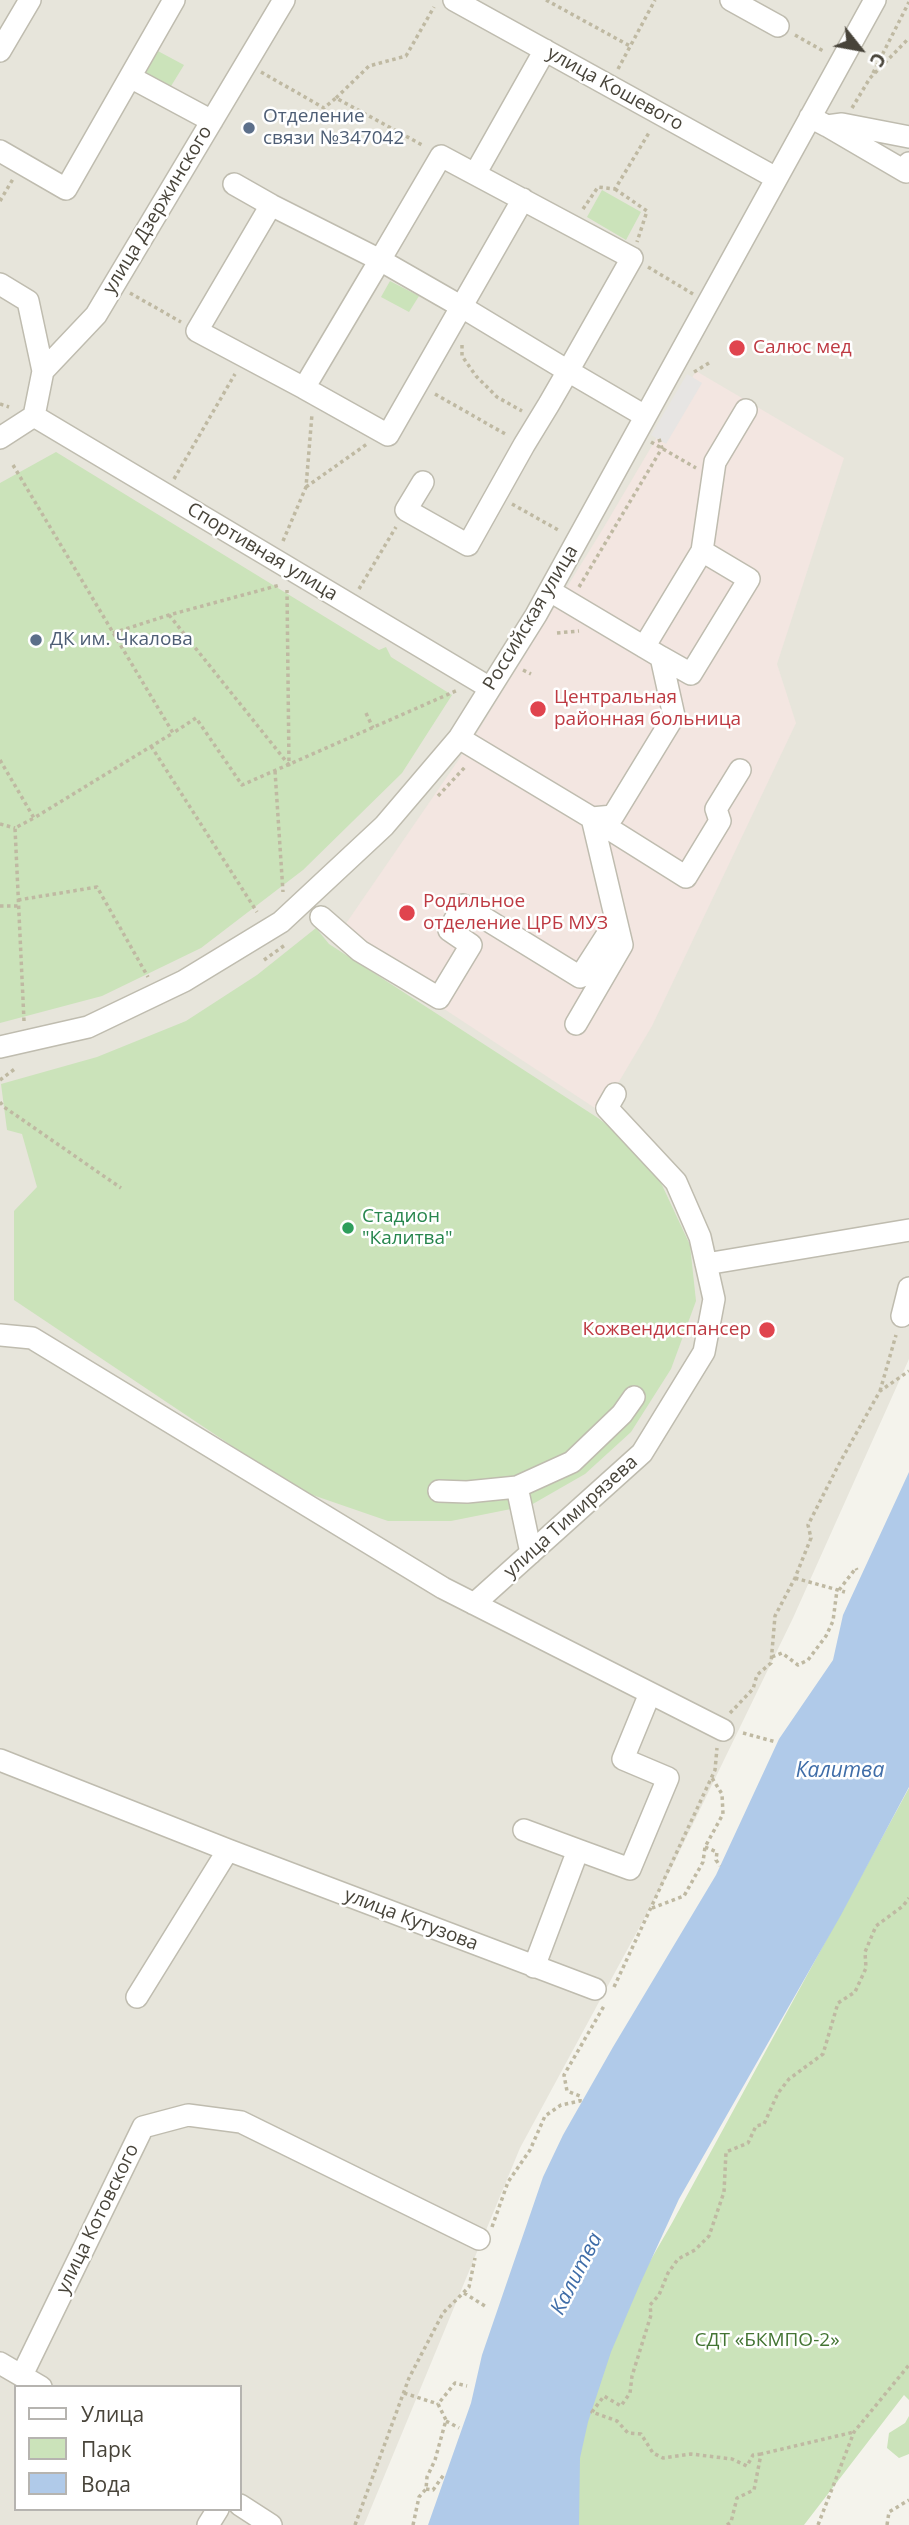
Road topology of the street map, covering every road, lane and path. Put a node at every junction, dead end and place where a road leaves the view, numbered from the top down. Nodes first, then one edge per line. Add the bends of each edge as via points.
1 (30, 0) edge
2 (174, 0) edge
3 (284, 0) edge
4 (454, 0) edge
5 (546, 0) edge
6 (655, 0) edge
7 (731, 0) edge
8 (876, 0) edge
9 (909, 2) edge
10 (434, 6) dead end
11 (490, 9) edge
12 (778, 26) joint
13 (909, 37) edge
14 (630, 46) junction
15 (545, 50) junction
16 (0, 51) edge
17 (832, 56) dead end
18 (618, 69) dead end
19 (258, 70) dead end
20 (130, 77) junction
21 (870, 78) junction
22 (336, 98) junction
23 (212, 121) junction
24 (826, 122) junction
25 (652, 129) dead end
26 (909, 137) edge
27 (0, 151) edge
28 (441, 156) junction
29 (909, 163) edge
30 (22, 164) junction
31 (475, 174) junction
32 (776, 178) junction
33 (234, 184) dead end
34 (615, 189) junction
35 (523, 199) junction
36 (0, 201) edge
37 (271, 205) junction
38 (572, 226) junction
39 (632, 258) junction
40 (380, 260) junction
41 (0, 284) edge
42 (125, 290) dead end
43 (698, 297) dead end
44 (460, 309) junction
45 (197, 331) junction
46 (244, 358) junction
47 (43, 371) junction
48 (568, 371) junction
49 (418, 384) junction
50 (309, 391) junction
51 (0, 404) edge
52 (9, 407) dead end
53 (746, 410) dead end
54 (34, 416) junction
55 (530, 419) dead end
56 (641, 424) junction
57 (388, 435) junction
58 (0, 438) edge
59 (524, 445) junction
60 (662, 448) junction
61 (13, 465) dead end
62 (713, 478) junction
63 (173, 481) dead end
64 (424, 482) dead end
65 (306, 487) junction
66 (496, 494) junction
67 (406, 510) junction
68 (562, 532) dead end
69 (282, 545) dead end
70 (702, 551) junction
71 (359, 590) dead end
72 (550, 591) junction
73 (570, 602) junction
74 (169, 615) junction
75 (113, 633) junction
76 (653, 652) junction
77 (461, 688) dead end
78 (490, 688) junction
79 (366, 713) dead end
80 (373, 728) junction
81 (173, 733) junction
82 (459, 738) junction
83 (151, 746) junction
84 (0, 760) edge
85 (289, 765) junction
86 (740, 770) dead end
87 (275, 771) junction
88 (34, 818) junction
89 (592, 818) junction
90 (0, 824) edge
91 (15, 828) junction
92 (282, 892) dead end
93 (18, 900) junction
94 (0, 906) edge
95 (18, 906) junction
96 (257, 912) dead end
97 (321, 917) dead end
98 (616, 921) junction
99 (149, 979) dead end
100 (25, 1023) dead end
101 (576, 1024) dead end
102 (0, 1047) edge
103 (16, 1068) dead end
104 (0, 1080) edge
105 (615, 1094) dead end
106 (0, 1102) edge
107 (121, 1188) dead end
108 (909, 1230) edge
109 (706, 1264) junction
110 (909, 1288) edge
111 (902, 1316) joint
112 (0, 1335) edge
113 (909, 1371) edge
114 (880, 1391) junction
115 (634, 1397) dead end
116 (517, 1487) junction
117 (439, 1491) dead end
118 (531, 1553) junction
119 (858, 1570) dead end
120 (795, 1578) junction
121 (838, 1590) junction
122 (845, 1592) dead end
123 (474, 1604) junction
124 (833, 1621) junction
125 (840, 1622) dead end
126 (772, 1657) junction
127 (646, 1703) dead end
128 (720, 1729) junction
129 (776, 1742) dead end
130 (0, 1760) edge
131 (712, 1777) junction
132 (524, 1830) dead end
133 (705, 1847) junction
134 (228, 1850) junction
135 (578, 1850) junction
136 (720, 1866) dead end
137 (909, 1898) edge
138 (651, 1908) junction
139 (534, 1967) junction
140 (595, 1989) dead end
141 (137, 1997) dead end
142 (482, 2241) junction
143 (464, 2293) junction
144 (485, 2306) dead end
145 (0, 2364) edge
146 (909, 2365) edge
147 (22, 2375) junction
148 (38, 2385) edge
149 (467, 2386) dead end
150 (404, 2393) junction
151 (438, 2404) junction
152 (446, 2421) junction
153 (458, 2428) dead end
154 (855, 2432) junction
155 (761, 2454) junction
156 (445, 2473) dead end
157 (426, 2489) junction
158 (909, 2500) edge
159 (242, 2506) edge
160 (271, 2525) edge
161 (355, 2525) edge
162 (413, 2525) edge
163 (727, 2525) edge
164 (818, 2525) edge
165 (887, 2525) edge

1 - 16 street
2 - 20 street
3 - 23 street, улица Дзержинского
4 - 11 street, улица Кошевого
5 - 14 path
6 - 14 path
7 - 12 street
8 - 24 street, Российская улица
9 - 21 path
10 - 22 path via 406,56 369,66
11 - 15 street, улица Кошевого
12 - 17 path
13 - 21 path
14 - 18 path
15 - 31 street
15 - 32 street, улица Кошевого
19 - 22 path via 324,108
20 - 23 street
20 - 30 street via 66,189
21 - 24 path
22 - 28 path
23 - 47 street, улица Дзержинского via 96,315
24 - 26 street
24 - 29 street via 906,172
24 - 32 street, Российская улица
25 - 34 path
27 - 30 street
28 - 31 street
28 - 40 street
30 - 36 path
31 - 35 street
32 - 56 street, Российская улица
33 - 37 street
34 - 38 path via 598,187
34 - 39 path via 647,211
35 - 38 street
35 - 44 street
37 - 40 street
37 - 45 street
38 - 39 street
39 - 43 path
39 - 48 street
40 - 44 street
40 - 50 street
41 - 47 street via 28,300
42 - 45 path
44 - 48 street
44 - 49 street
44 - 55 path via 462,356 497,397
45 - 46 street
46 - 50 street
46 - 63 path
47 - 54 street
48 - 56 street
48 - 59 street
49 - 57 street
49 - 59 path
50 - 57 street
50 - 65 path
51 - 52 path
53 - 62 street via 715,462
54 - 58 street
54 - 78 street, Спортивная улица
56 - 60 path
56 - 72 street, Российская улица
57 - 65 path via 372,441
59 - 66 street
60 - 62 path
60 - 73 path
61 - 75 path
62 - 70 street
64 - 67 street
65 - 69 path
66 - 67 street via 468,545
66 - 68 path
67 - 71 path
70 - 76 street
70 - 76 street via 749,579 691,674
72 - 73 street
72 - 78 street, Российская улица
73 - 76 street
74 - 75 path
74 - 85 path
74 - 85 path via 287,583
75 - 81 path
76 - 89 street via 674,716 613,816
77 - 80 path
78 - 82 street, Российская улица
79 - 80 path
80 - 85 path
81 - 83 path
81 - 87 path via 196,718 242,785
82 - 89 street
82 - 102 street, Российская улица via 384,826 281,922 184,981 88,1027
83 - 88 path
83 - 96 path
84 - 88 path
85 - 87 path
86 - 89 street via 716,809 720,821 686,877
87 - 92 path
88 - 91 path
89 - 98 street
90 - 91 path
91 - 93 path
93 - 95 path
93 - 99 path via 97,887
94 - 95 path
95 - 100 path
97 - 98 street via 360,951 439,998 471,945 449,930 463,905 580,977
98 - 101 street via 622,945
103 - 104 path
105 - 109 street, улица Тимирязева via 607,1108 676,1182 700,1237
106 - 107 path
108 - 109 street
109 - 118 street, улица Тимирязева via 714,1299 704,1352 642,1453
110 - 111 street
111 - 114 path
112 - 123 street via 32,1338
113 - 114 path
114 - 120 path via 808,1525 811,1538
115 - 116 street via 572,1462
116 - 117 street
116 - 118 street
118 - 123 street, улица Тимирязева
119 - 121 path
120 - 121 path
120 - 126 path via 775,1616
121 - 122 path
121 - 124 path
123 - 128 street
124 - 125 path
124 - 126 path via 808,1660 798,1665 782,1653
126 - 128 path
127 - 135 street via 623,1759 668,1778 630,1869
128 - 129 path
128 - 131 path
130 - 134 street, улица Кутузова
131 - 133 path via 722,1794 723,1814
131 - 138 path
132 - 135 street
133 - 136 path via 717,1852
133 - 138 path via 703,1863 689,1891
134 - 139 street, улица Кутузова
134 - 141 street
135 - 139 street
137 - 155 path via 876,1926 865,1952 866,1968 855,1992 838,2003 823,2054 789,2079 748,2143 726,2152 724,2192 709,2236 678,2259 650,2305 630,2393 621,2406 604,2396 592,2412 617,2421 628,2433 641,2434 653,2453 663,2458 691,2454 732,2459 747,2466 754,2455
138 - 142 path via 609,1997 564,2075 568,2091 580,2096 580,2101 561,2105 545,2116
139 - 140 street, улица Кутузова
142 - 143 path
142 - 147 street, улица Котовского via 241,2122 188,2115 143,2127
143 - 144 path
143 - 150 path via 443,2313
145 - 147 street
146 - 154 path
147 - 148 street
149 - 151 path via 455,2383
150 - 151 path
150 - 161 path
151 - 152 path
152 - 153 path
152 - 157 path
154 - 155 path
154 - 164 path
155 - 163 path via 754,2490 737,2498
156 - 157 path via 433,2490
157 - 162 path via 419,2497
158 - 165 path via 889,2512
159 - 160 street

